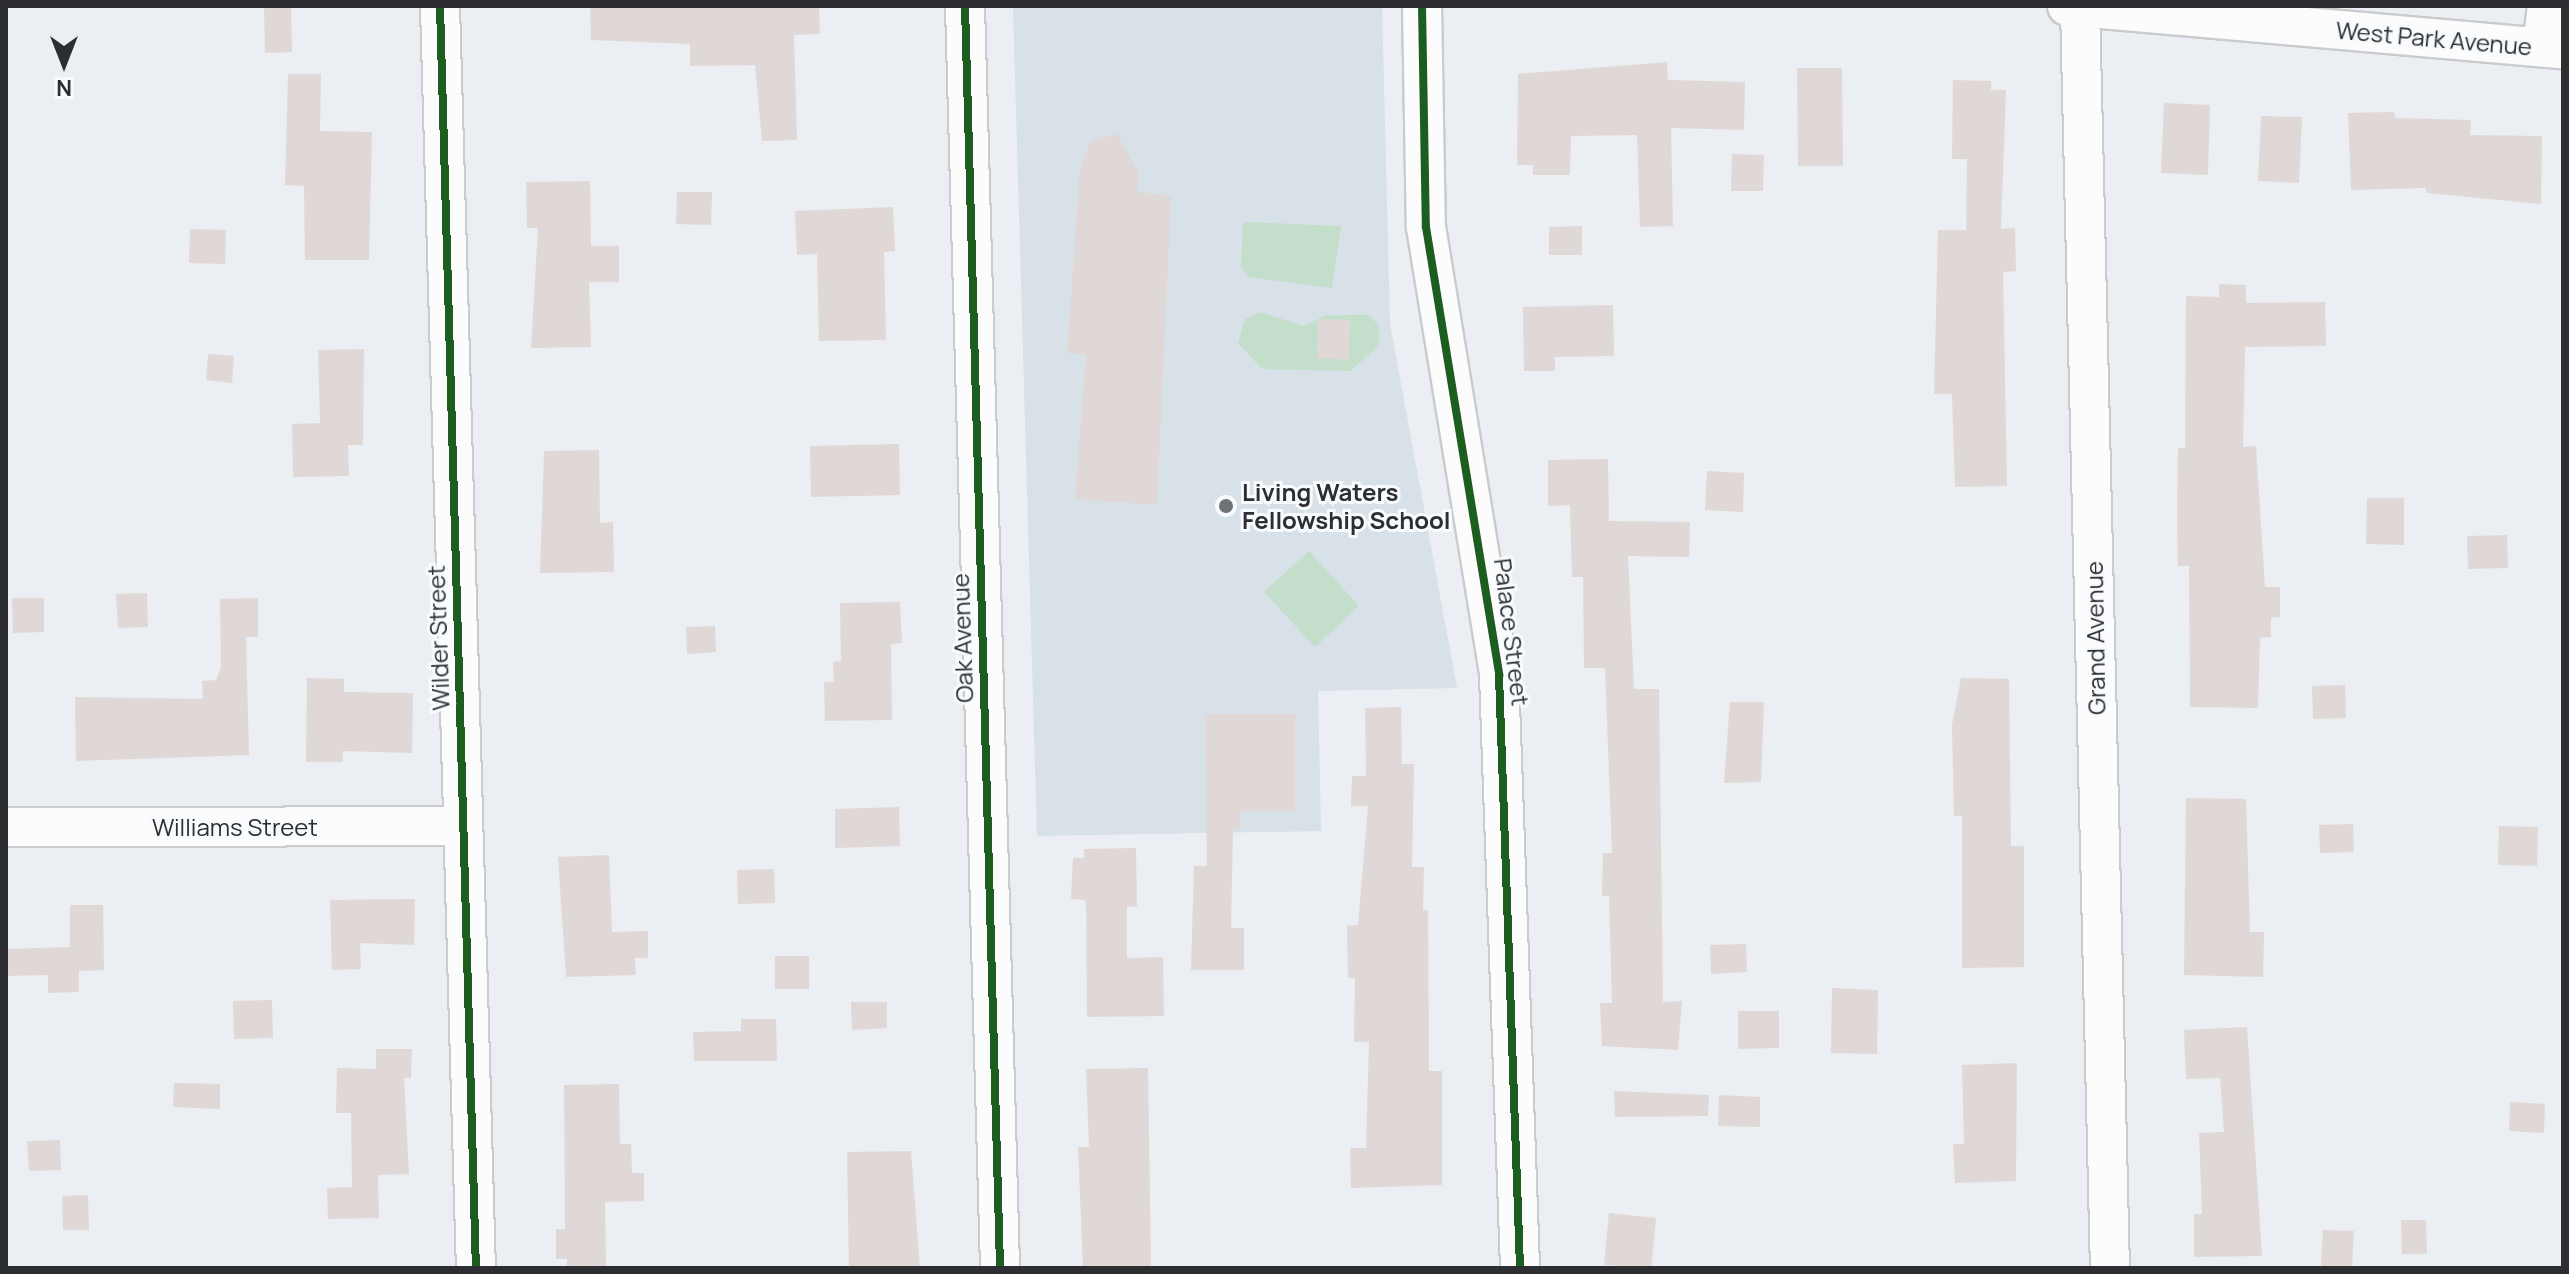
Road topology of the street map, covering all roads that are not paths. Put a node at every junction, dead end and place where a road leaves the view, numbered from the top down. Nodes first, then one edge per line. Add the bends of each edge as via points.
1 (440, 6) edge
2 (965, 6) edge
3 (1422, 6) edge
4 (2547, 6) edge
5 (2073, 7) edge
6 (2552, 48) edge
7 (463, 826) junction
8 (6, 827) edge
9 (476, 1268) edge
10 (1000, 1268) edge
11 (1520, 1268) edge
12 (2110, 1268) edge

1 - 7 street, Wilder Street
2 - 10 street, Oak Avenue
3 - 11 street, Palace Street via 1426,227 1500,689
4 - 6 street
5 - 6 street, West Park Avenue
5 - 12 street, Grand Avenue
7 - 8 street, Williams Street
7 - 9 street, Wilder Street

